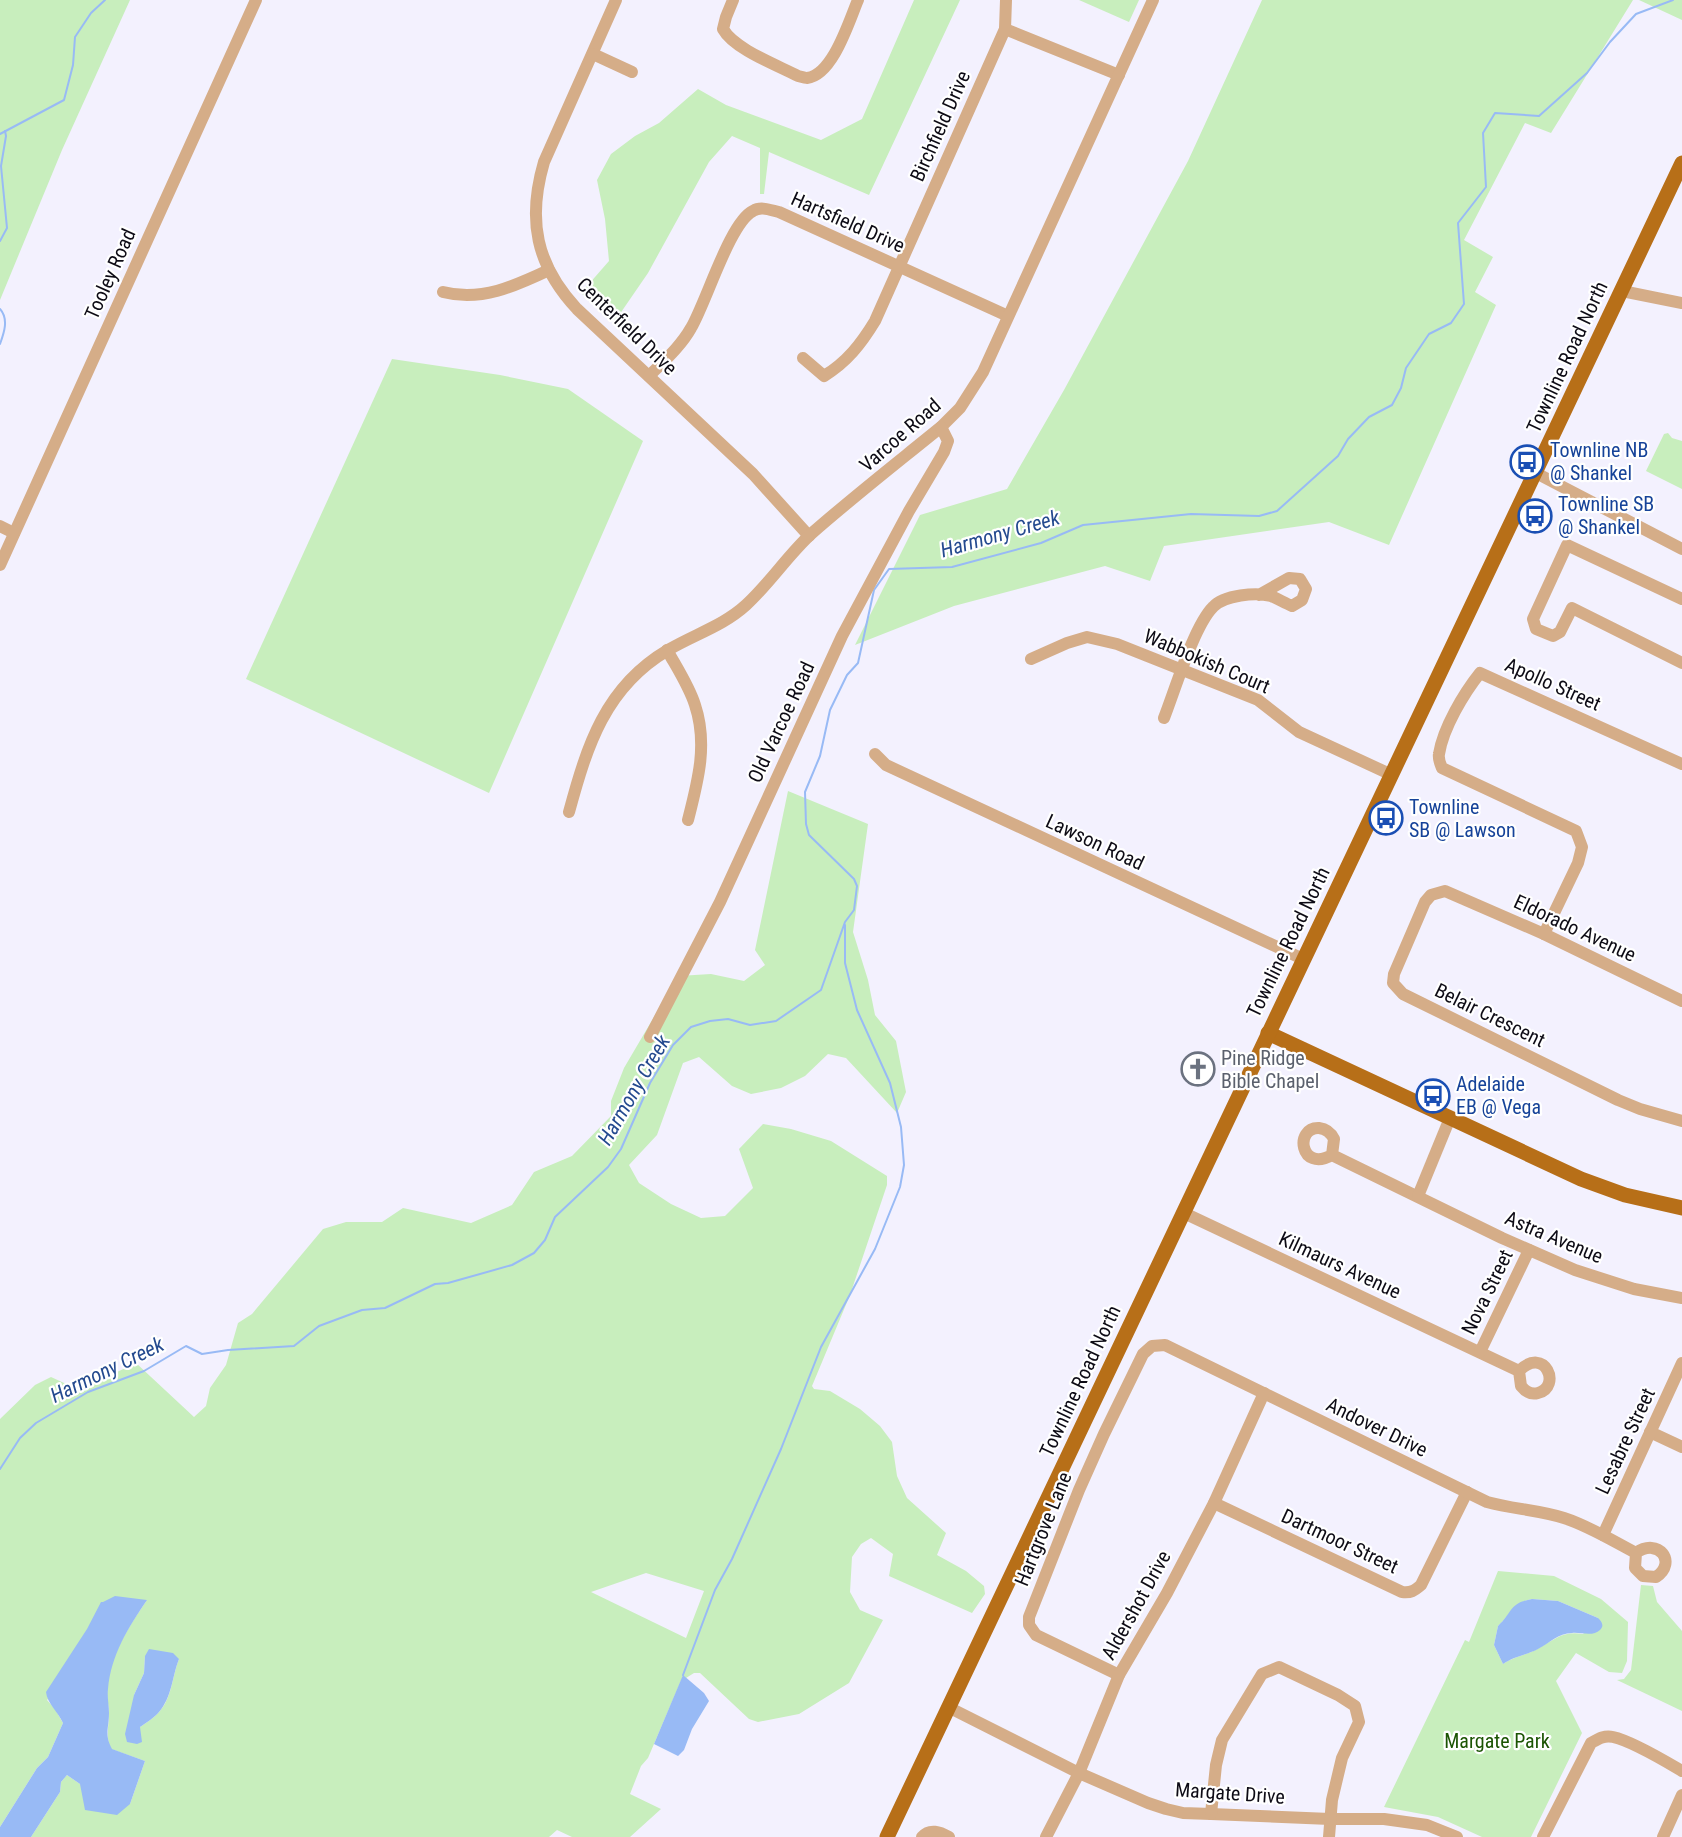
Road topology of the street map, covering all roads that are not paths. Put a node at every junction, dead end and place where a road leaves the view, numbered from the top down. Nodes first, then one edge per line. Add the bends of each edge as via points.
1 (256, 0) edge
2 (616, 0) edge
3 (733, 0) edge
4 (858, 0) edge
5 (1006, 0) edge
6 (1153, 0) edge
7 (1005, 29) junction
8 (592, 54) junction
9 (633, 72) dead end
10 (1119, 75) junction
11 (1682, 163) edge
12 (899, 266) junction
13 (549, 270) junction
14 (1623, 291) junction
15 (443, 292) dead end
16 (1682, 303) edge
17 (1008, 316) junction
18 (803, 358) dead end
19 (650, 376) junction
20 (941, 427) junction
21 (1536, 473) junction
22 (0, 526) edge
23 (14, 533) junction
24 (809, 536) junction
25 (1682, 549) edge
26 (0, 565) edge
27 (1259, 595) dead end
28 (1682, 599) edge
29 (667, 650) junction
30 (1031, 659) dead end
31 (1682, 663) edge
32 (1183, 669) junction
33 (1164, 718) dead end
34 (875, 754) dead end
35 (1682, 764) edge
36 (1392, 775) junction
37 (569, 812) dead end
38 (688, 820) dead end
39 (1450, 892) joint
40 (1544, 934) junction
41 (1303, 959) junction
42 (1682, 1001) edge
43 (1268, 1033) junction
44 (650, 1037) dead end
45 (1450, 1118) junction
46 (1682, 1121) edge
47 (1332, 1155) dead end
48 (1418, 1196) junction
49 (1682, 1208) edge
50 (1184, 1213) junction
51 (1529, 1250) junction
52 (1682, 1298) edge
53 (1480, 1352) junction
54 (1143, 1354) joint
55 (1682, 1363) edge
56 (1519, 1371) dead end
57 (1264, 1393) junction
58 (1650, 1432) junction
59 (1682, 1447) edge
60 (1467, 1492) junction
61 (1214, 1503) junction
62 (1603, 1535) junction
63 (1636, 1553) dead end
64 (1119, 1675) junction
65 (948, 1707) junction
66 (1682, 1771) edge
67 (1079, 1773) junction
68 (1682, 1795) edge
69 (1212, 1814) junction
70 (1330, 1819) junction
71 (887, 1837) edge
72 (922, 1837) edge
73 (949, 1837) edge
74 (1046, 1837) edge
75 (1329, 1837) edge
76 (1457, 1837) edge
77 (1543, 1837) edge
78 (1663, 1837) edge

1 - 23 street, Tooley Road
2 - 8 street, Centerfield Drive
3 - 4 street via 723,29 727,36 807,78 820,72 833,57
5 - 7 street, Birchfield Drive
6 - 10 street, Varcoe Road
7 - 10 street
7 - 12 street, Birchfield Drive
8 - 9 street
8 - 13 street, Centerfield Drive via 538,183 536,227
10 - 17 street, Varcoe Road
11 - 14 main road, Townline Road North
12 - 17 street, Hartsfield Drive
12 - 18 street, Birchfield Drive via 875,321 839,367 824,376
12 - 19 street, Hartsfield Drive via 779,213 764,208 752,211 738,225 691,328
13 - 15 street via 516,286 489,293
13 - 19 street, Centerfield Drive via 577,309
14 - 16 street
14 - 21 main road, Townline Road North
17 - 20 street, Varcoe Road via 973,390
19 - 24 street, Centerfield Drive via 753,474
20 - 24 street, Varcoe Road
20 - 44 street, Old Varcoe Road via 948,441 944,452 842,636 720,902
21 - 25 street
21 - 36 main road, Townline Road North
22 - 23 street
23 - 26 street, Tooley Road
24 - 29 street, Varcoe Road via 735,614
27 - 32 street via 1226,599 1213,606 1198,628
28 - 31 street via 1567,545 1533,619 1536,629 1553,636 1560,632 1572,608
29 - 37 street, Varcoe Road via 637,673 607,707 586,752
29 - 38 street via 694,703 700,728 699,775
30 - 32 street, Wabbokish Court via 1088,637
32 - 33 street
32 - 36 street, Wabbokish Court via 1258,700 1299,732
34 - 41 street, Lawson Road via 886,765
35 - 40 street, Apollo Street via 1480,673 1462,698 1438,756 1442,768 1576,831 1582,847 1578,863
36 - 41 main road, Townline Road North
39 - 40 street, Eldorado Avenue
39 - 46 street, Belair Crescent via 1439,891 1425,903 1394,974 1397,990 1618,1100
40 - 42 street, Eldorado Avenue
41 - 43 main road, Townline Road North
43 - 45 main road
43 - 50 main road, Townline Road North
45 - 48 street
45 - 49 main road via 1581,1179 1625,1195
47 - 48 street, Astra Avenue
48 - 51 street, Astra Avenue
50 - 53 street, Kilmaurs Avenue
50 - 65 main road, Townline Road North
51 - 52 street, Astra Avenue via 1585,1274
51 - 53 street, Nova Street
53 - 56 street, Kilmaurs Avenue
54 - 57 street, Andover Drive via 1152,1346 1165,1345
54 - 64 street, Hartgrove Lane via 1079,1490 1032,1608 1029,1625 1036,1635
55 - 58 street, Lesabre Street
57 - 60 street, Andover Drive
57 - 61 street, Aldershot Drive
58 - 59 street
58 - 62 street, Lesabre Street
60 - 61 street, Dartmoor Street via 1421,1585 1407,1593
60 - 62 street, Andover Drive via 1505,1507 1566,1518
61 - 64 street, Aldershot Drive
62 - 63 street, Andover Drive
64 - 67 street, Aldershot Drive
65 - 67 street, Margate Drive
65 - 71 main road, Townline Road North
66 - 77 street via 1613,1737 1600,1737 1584,1755
67 - 69 street, Margate Drive via 1166,1809
67 - 74 street, Aldershot Drive
68 - 78 street
69 - 70 street, Margate Drive
69 - 70 street via 1222,1740 1262,1674 1279,1667 1355,1706 1359,1722 1342,1758
70 - 75 street
70 - 76 street, Margate Drive via 1407,1821
72 - 73 street via 937,1831

